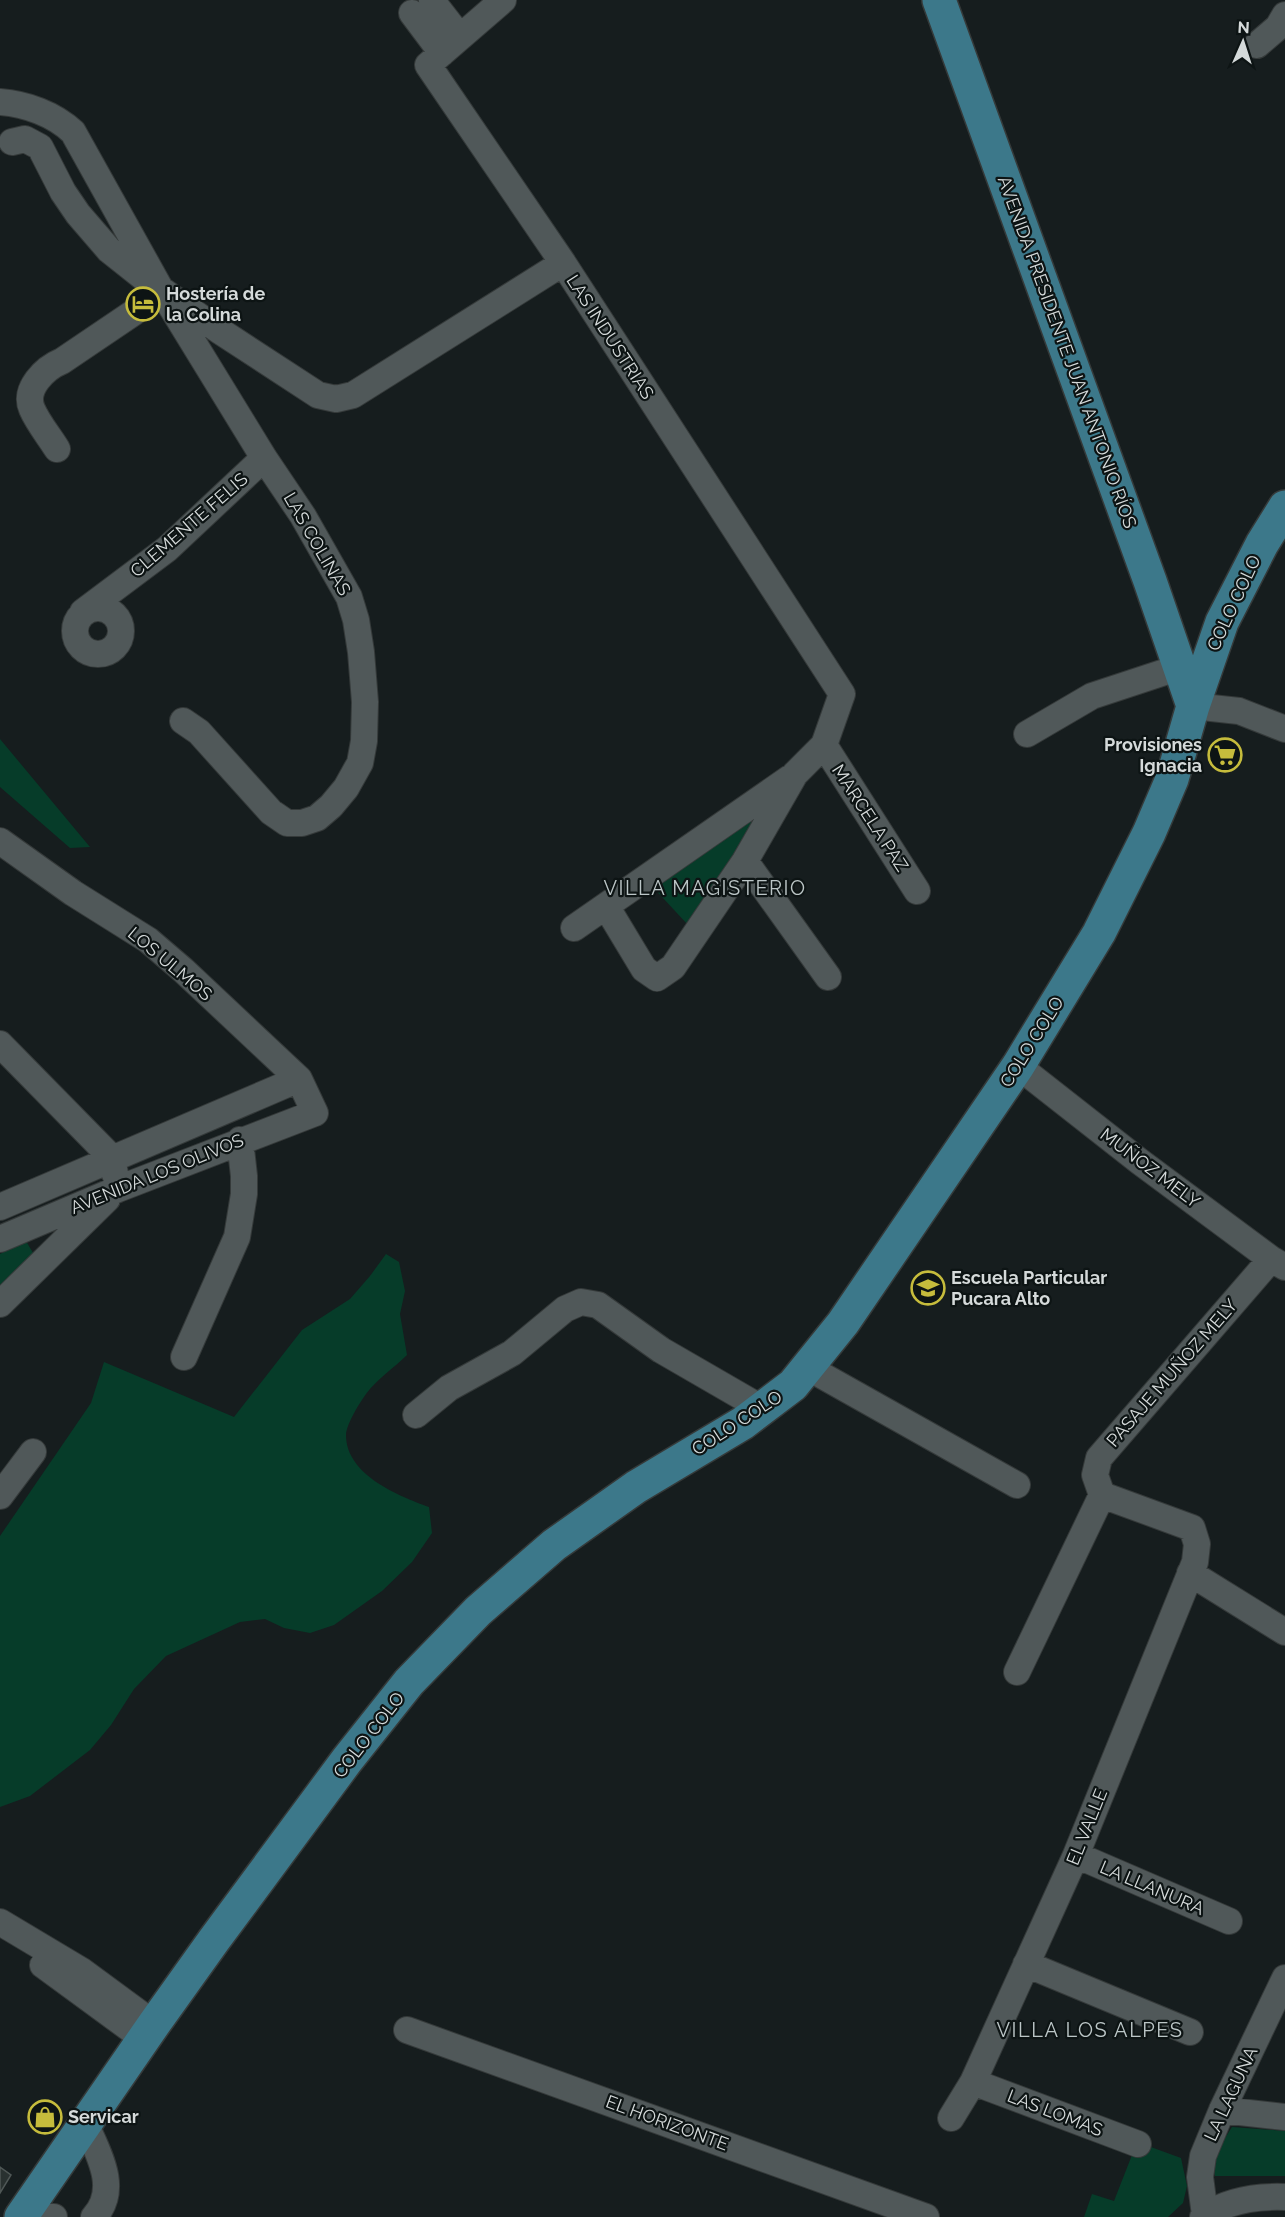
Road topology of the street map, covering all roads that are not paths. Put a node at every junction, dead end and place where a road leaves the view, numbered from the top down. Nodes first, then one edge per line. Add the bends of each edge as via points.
1 (503, 0) edge
2 (939, 0) edge
3 (422, 7) edge
4 (1285, 15) edge
5 (451, 45) junction
6 (1257, 45) dead end
7 (2, 102) edge
8 (12, 142) dead end
9 (563, 263) junction
10 (161, 290) junction
11 (57, 449) dead end
12 (264, 458) junction
13 (1285, 507) edge
14 (83, 612) dead end
15 (1180, 667) junction
16 (1193, 706) junction
17 (183, 721) dead end
18 (1285, 729) edge
19 (1027, 734) dead end
20 (824, 745) junction
21 (795, 774) junction
22 (0, 841) edge
23 (745, 861) junction
24 (917, 891) dead end
25 (606, 906) junction
26 (574, 928) dead end
27 (828, 977) dead end
28 (0, 1044) edge
29 (1018, 1066) junction
30 (298, 1079) junction
31 (315, 1113) joint
32 (240, 1140) junction
33 (112, 1158) junction
34 (118, 1189) junction
35 (0, 1208) edge
36 (0, 1239) edge
37 (1278, 1263) edge
38 (0, 1304) edge
39 (184, 1357) dead end
40 (807, 1367) junction
41 (763, 1409) junction
42 (416, 1415) dead end
43 (33, 1452) dead end
44 (1017, 1485) dead end
45 (1102, 1495) junction
46 (0, 1496) edge
47 (1190, 1572) junction
48 (1285, 1632) edge
49 (1017, 1672) dead end
50 (1076, 1855) junction
51 (1229, 1921) dead end
52 (0, 1922) edge
53 (0, 1938) edge
54 (1026, 1964) junction
55 (1285, 1977) edge
56 (407, 2030) dead end
57 (149, 2031) junction
58 (1190, 2032) dead end
59 (973, 2082) junction
60 (1222, 2110) junction
61 (1285, 2117) edge
62 (951, 2118) dead end
63 (85, 2123) junction
64 (1138, 2144) dead end
65 (1285, 2197) edge
66 (1204, 2216) edge
67 (21, 2217) edge
68 (36, 2217) edge
69 (54, 2217) edge
70 (94, 2217) edge
71 (926, 2217) edge

1 - 5 street
2 - 15 main road, AVENIDA PRESIDENTE JUAN ANTONIO RÍOS
3 - 5 street
4 - 6 street via 1278,27
5 - 9 street, LAS INDUSTRIAS via 428,65
7 - 10 street, LAS COLINAS via 43,112 73,132
8 - 10 street via 25,139 40,147 63,192 93,232
9 - 10 street, LAS COLINAS via 360,391 336,399 318,395
9 - 20 street, LAS INDUSTRIAS via 842,694
10 - 11 street via 40,377 32,392 31,407
10 - 12 street, LAS COLINAS
12 - 14 street, CLEMENTE FELIS via 167,549
12 - 17 street, LAS COLINAS via 303,516 353,609 362,652 365,702 360,763 332,806 317,818 287,823 271,813 199,732
13 - 16 main road, COLO COLO via 1222,622
15 - 16 main road, AVENIDA PRESIDENTE JUAN ANTONIO RÍOS
15 - 19 street via 1092,696
16 - 18 street via 1239,711
16 - 29 main road, COLO COLO via 1172,779 1149,833 1100,933
20 - 21 street
20 - 24 street, MARCELA PAZ
21 - 23 street
21 - 25 street
22 - 30 street, LOS ULMOS via 148,940
23 - 25 street via 673,967 657,978 644,969
23 - 27 street
25 - 26 street
28 - 33 street
29 - 37 street, MUÑOZ MELY
29 - 40 main road, COLO COLO via 843,1323
30 - 31 street, LOS ULMOS
30 - 33 street, AVENIDA LOS OLIVOS
31 - 32 street, AVENIDA LOS OLIVOS
32 - 34 street, AVENIDA LOS OLIVOS
32 - 39 street via 244,1194 237,1237
33 - 34 street
33 - 35 street, AVENIDA LOS OLIVOS
34 - 36 street, AVENIDA LOS OLIVOS
34 - 38 street
37 - 45 street, PASAJE MUÑOZ MELY via 1099,1458 1095,1475
40 - 41 main road, COLO COLO via 793,1385
40 - 44 street
41 - 42 street via 661,1350 598,1305 581,1302 565,1309 512,1353 449,1388
41 - 57 main road, COLO COLO via 594,1515 516,1577 443,1646 347,1760
43 - 46 street
45 - 47 street, EL VALLE via 1192,1528 1197,1551
45 - 49 street
47 - 48 street
47 - 50 street, EL VALLE
50 - 51 street, LA LLANURA
50 - 54 street, EL VALLE
52 - 57 street via 82,1971
53 - 57 street
54 - 58 street
54 - 59 street, EL VALLE
55 - 60 street, LA LAGUNA
56 - 71 street, EL HORIZONTE
57 - 63 main road, COLO COLO
59 - 62 street, EL VALLE
59 - 64 street, LAS LOMAS
60 - 61 street
60 - 66 street, LA LAGUNA via 1203,2156 1200,2177
63 - 67 main road, COLO COLO
63 - 70 street via 105,2169 107,2187 104,2202
65 - 66 street via 1234,2202
68 - 69 street

